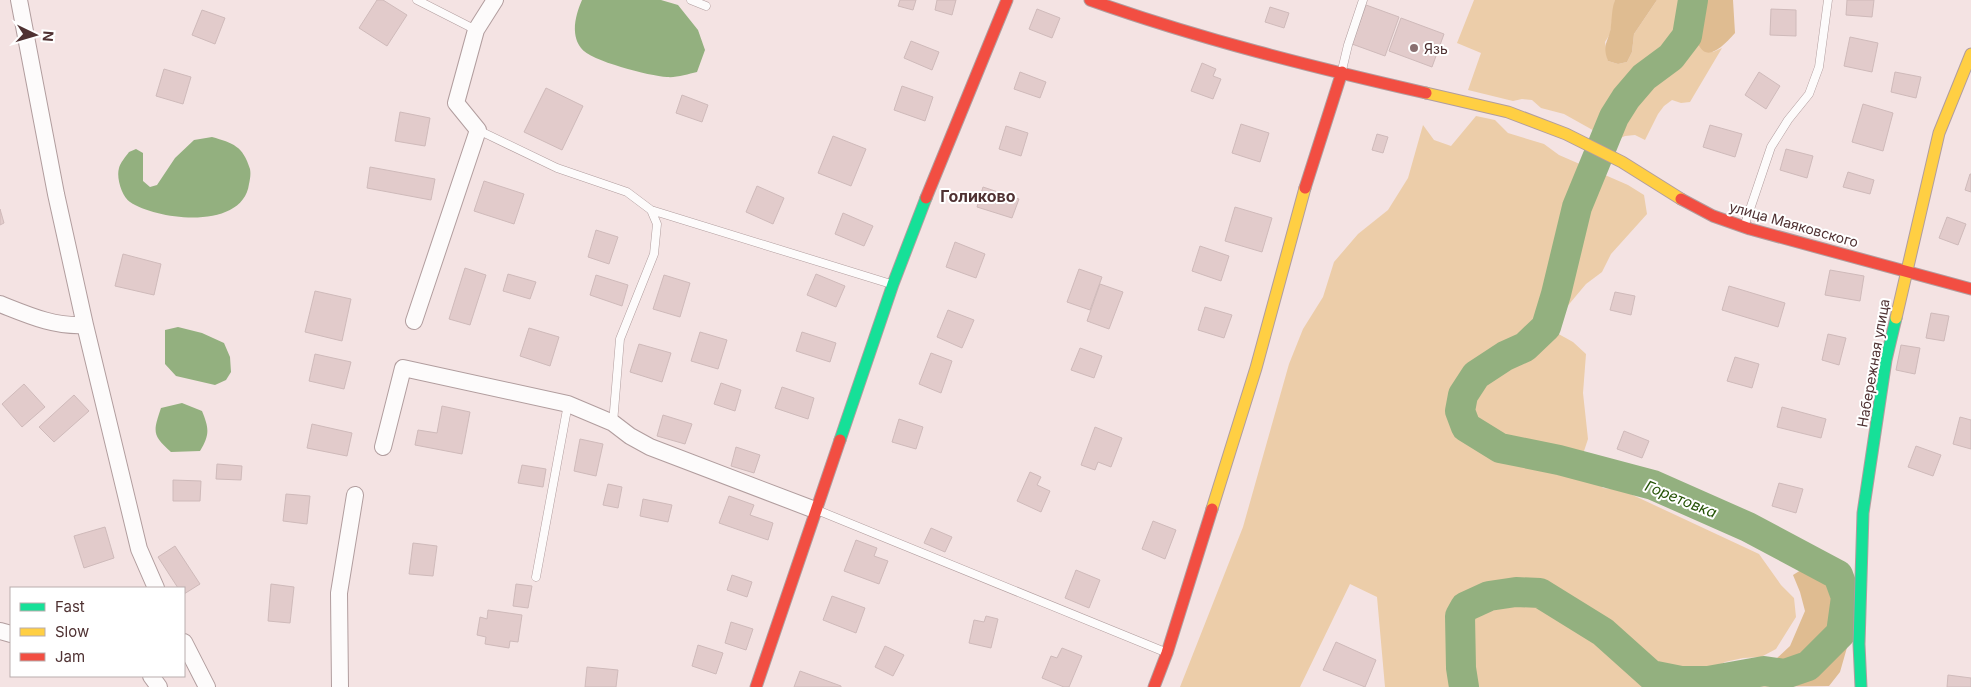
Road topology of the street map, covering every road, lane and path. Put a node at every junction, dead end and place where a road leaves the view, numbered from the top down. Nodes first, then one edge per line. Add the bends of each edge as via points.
1 (19, 0) edge
2 (417, 0) edge
3 (495, 0) edge
4 (691, 0) edge
5 (1007, 0) edge
6 (1090, 0) edge
7 (1363, 0) edge
8 (1828, 0) edge
9 (706, 6) dead end
10 (476, 30) junction
11 (1971, 54) edge
12 (1342, 72) junction
13 (478, 130) junction
14 (651, 210) junction
15 (1744, 226) junction
16 (1906, 270) junction
17 (893, 284) junction
18 (1971, 289) edge
19 (0, 304) edge
20 (414, 321) dead end
21 (85, 325) junction
22 (568, 404) junction
23 (613, 422) junction
24 (383, 447) dead end
25 (355, 495) dead end
26 (815, 510) junction
27 (536, 577) dead end
28 (156, 587) edge
29 (185, 644) edge
30 (1167, 653) junction
31 (207, 687) edge
32 (340, 687) edge
33 (756, 687) edge
34 (1156, 687) edge
35 (1861, 687) edge

1 - 21 street
2 - 10 lane
3 - 10 street
4 - 9 lane
5 - 17 street
6 - 12 street, улица Маяковского via 1211,39
7 - 12 lane
8 - 15 lane via 1816,76 1809,94 1771,146
10 - 13 street via 456,103
11 - 16 street, Набережная улица via 1939,133
12 - 15 street, улица Маяковского via 1508,112 1540,123 1620,162 1684,202 1712,216
12 - 30 street via 1298,210 1256,368
13 - 14 lane via 557,168 627,192
13 - 20 street
14 - 17 lane
14 - 23 lane via 657,224 654,254 620,340
15 - 16 street, улица Маяковского via 1793,242
16 - 18 street, улица Маяковского
16 - 35 street, Набережная улица via 1886,360 1863,513 1858,644
17 - 26 street
19 - 21 street via 44,321 68,326
21 - 28 street via 139,550
22 - 23 street
22 - 24 street via 403,368
22 - 27 lane
23 - 26 street via 650,447
25 - 32 street via 339,593
26 - 30 lane
26 - 33 street
29 - 31 street
30 - 34 street

